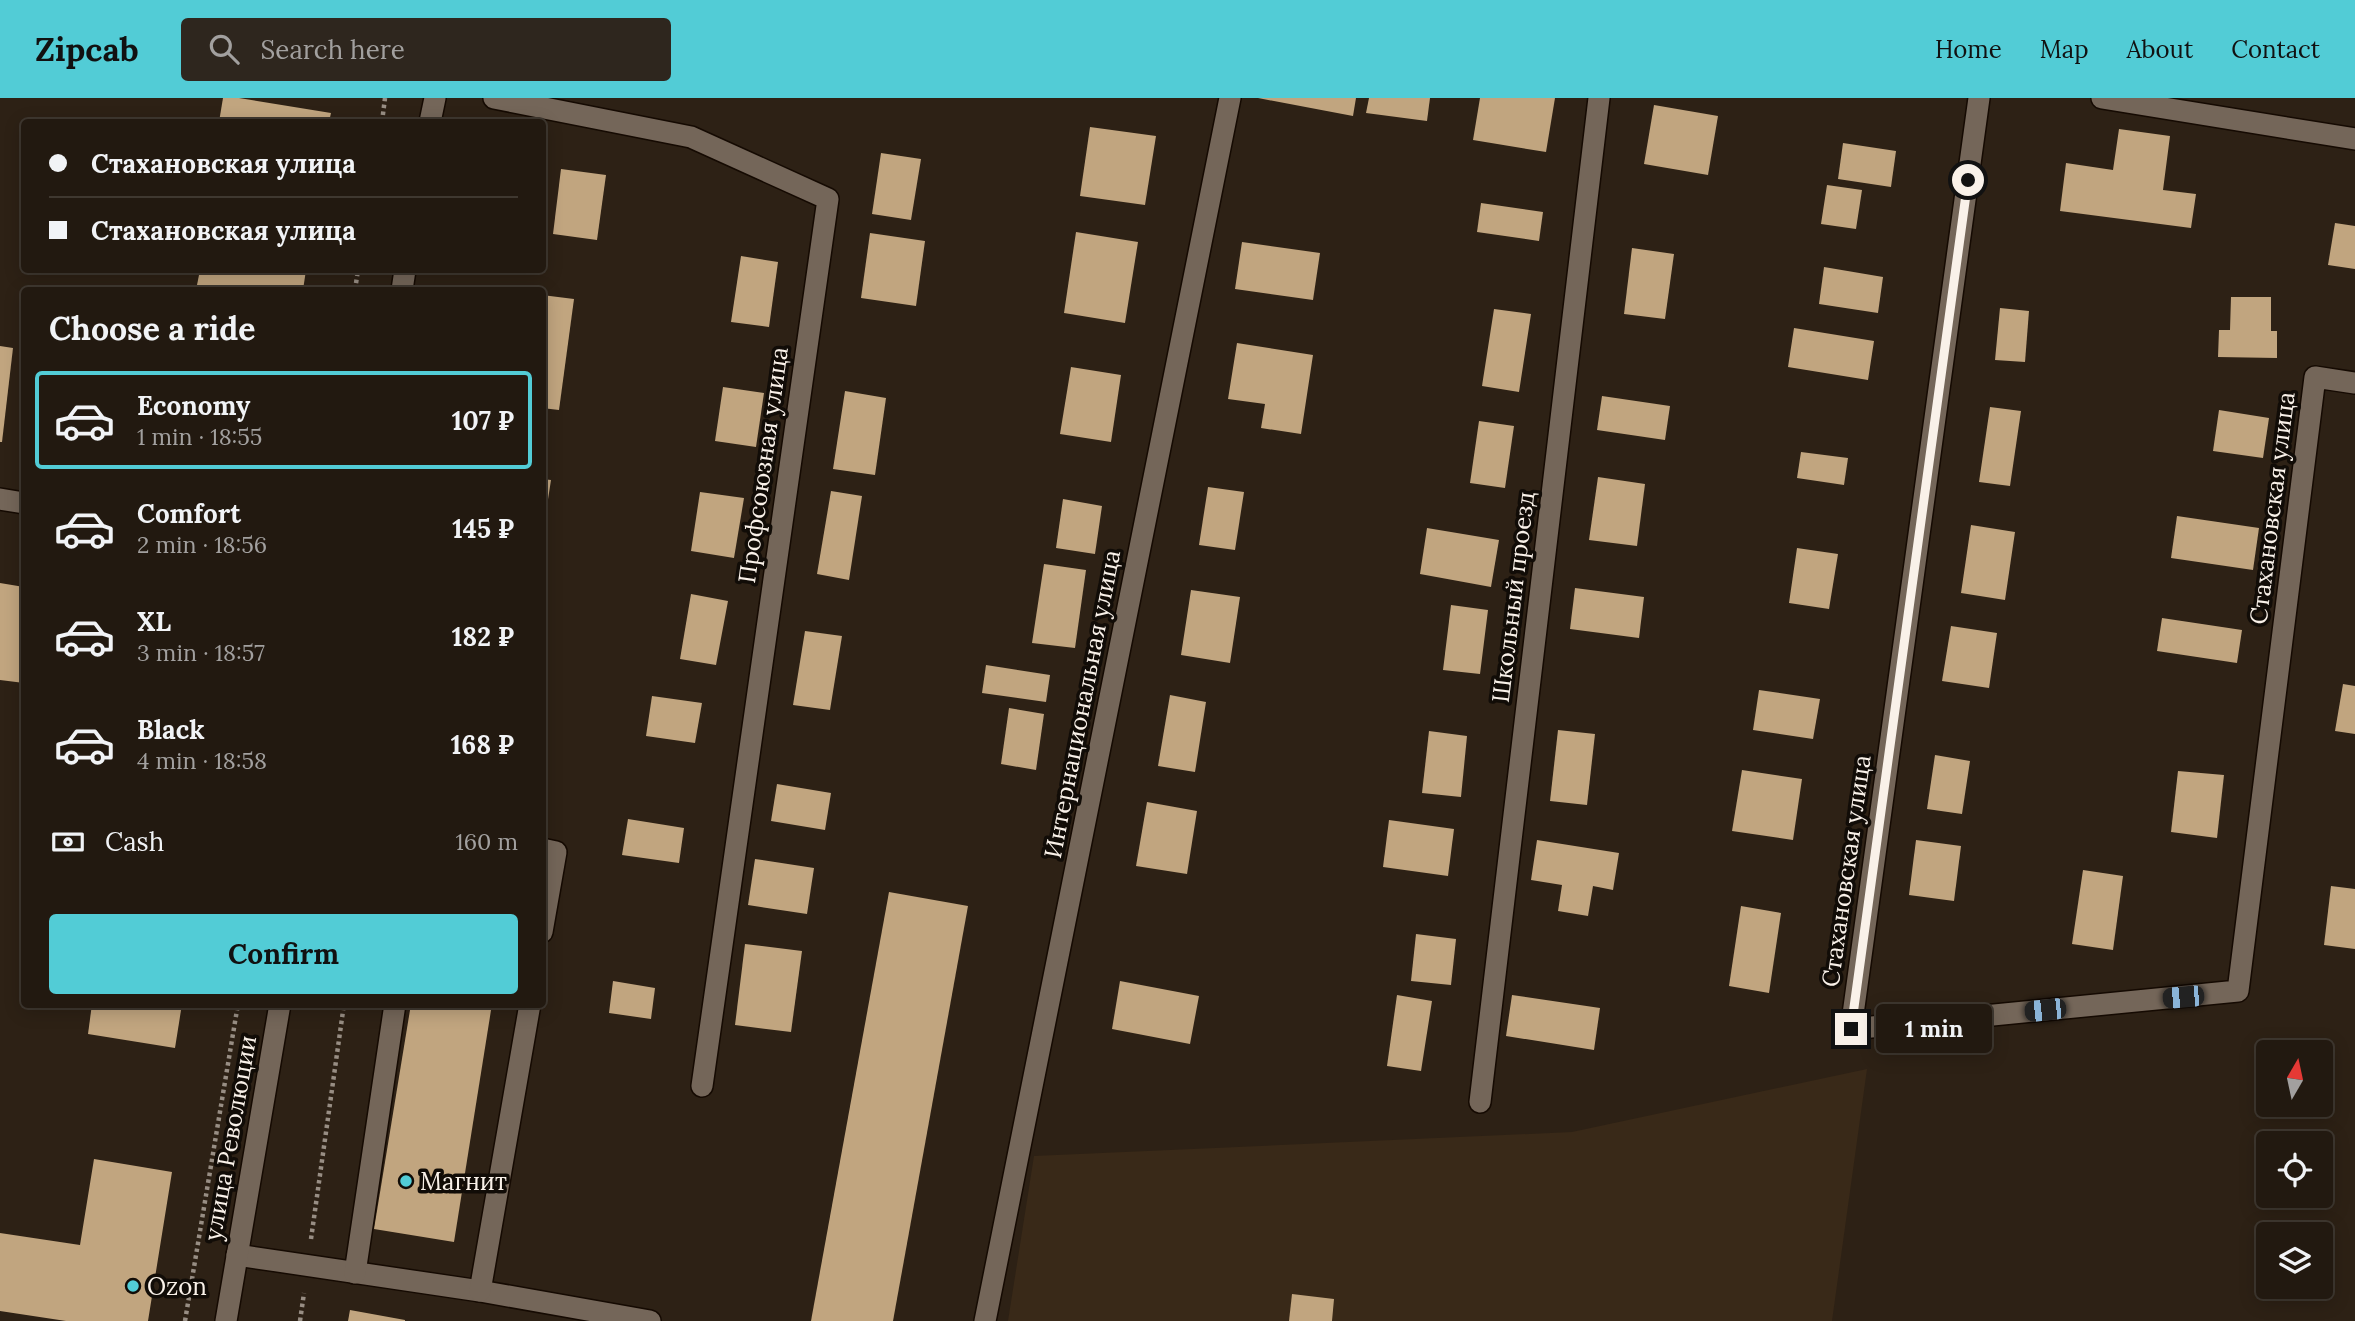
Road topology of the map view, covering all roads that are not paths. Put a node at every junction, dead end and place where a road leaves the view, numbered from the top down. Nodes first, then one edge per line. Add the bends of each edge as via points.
1 (435, 98) edge
2 (494, 98) edge
3 (1230, 98) edge
4 (1599, 98) edge
5 (1979, 98) edge
6 (2102, 98) edge
7 (431, 119) edge
8 (2355, 139) edge
9 (2355, 383) edge
10 (0, 499) edge
11 (21, 502) edge
12 (546, 850) edge
13 (546, 909) edge
14 (279, 1008) edge
15 (394, 1008) edge
16 (529, 1008) edge
17 (702, 1086) dead end
18 (1479, 1102) dead end
19 (237, 1255) junction
20 (355, 1273) junction
21 (481, 1292) junction
22 (226, 1321) edge
23 (650, 1321) edge
24 (985, 1321) edge

1 - 7 street
2 - 17 street, Профсоюзная улица via 691,137 828,199
3 - 24 street, Интернациональная улица
4 - 18 street, Школьный проезд
5 - 9 street, Стахановская улица via 1851,1029 2238,991 2315,377
6 - 8 street
10 - 11 street
12 - 13 street via 556,852
14 - 19 street, улица Революции
15 - 20 street
16 - 21 street
19 - 20 street
19 - 22 street, улица Революции
20 - 21 street
21 - 23 street

